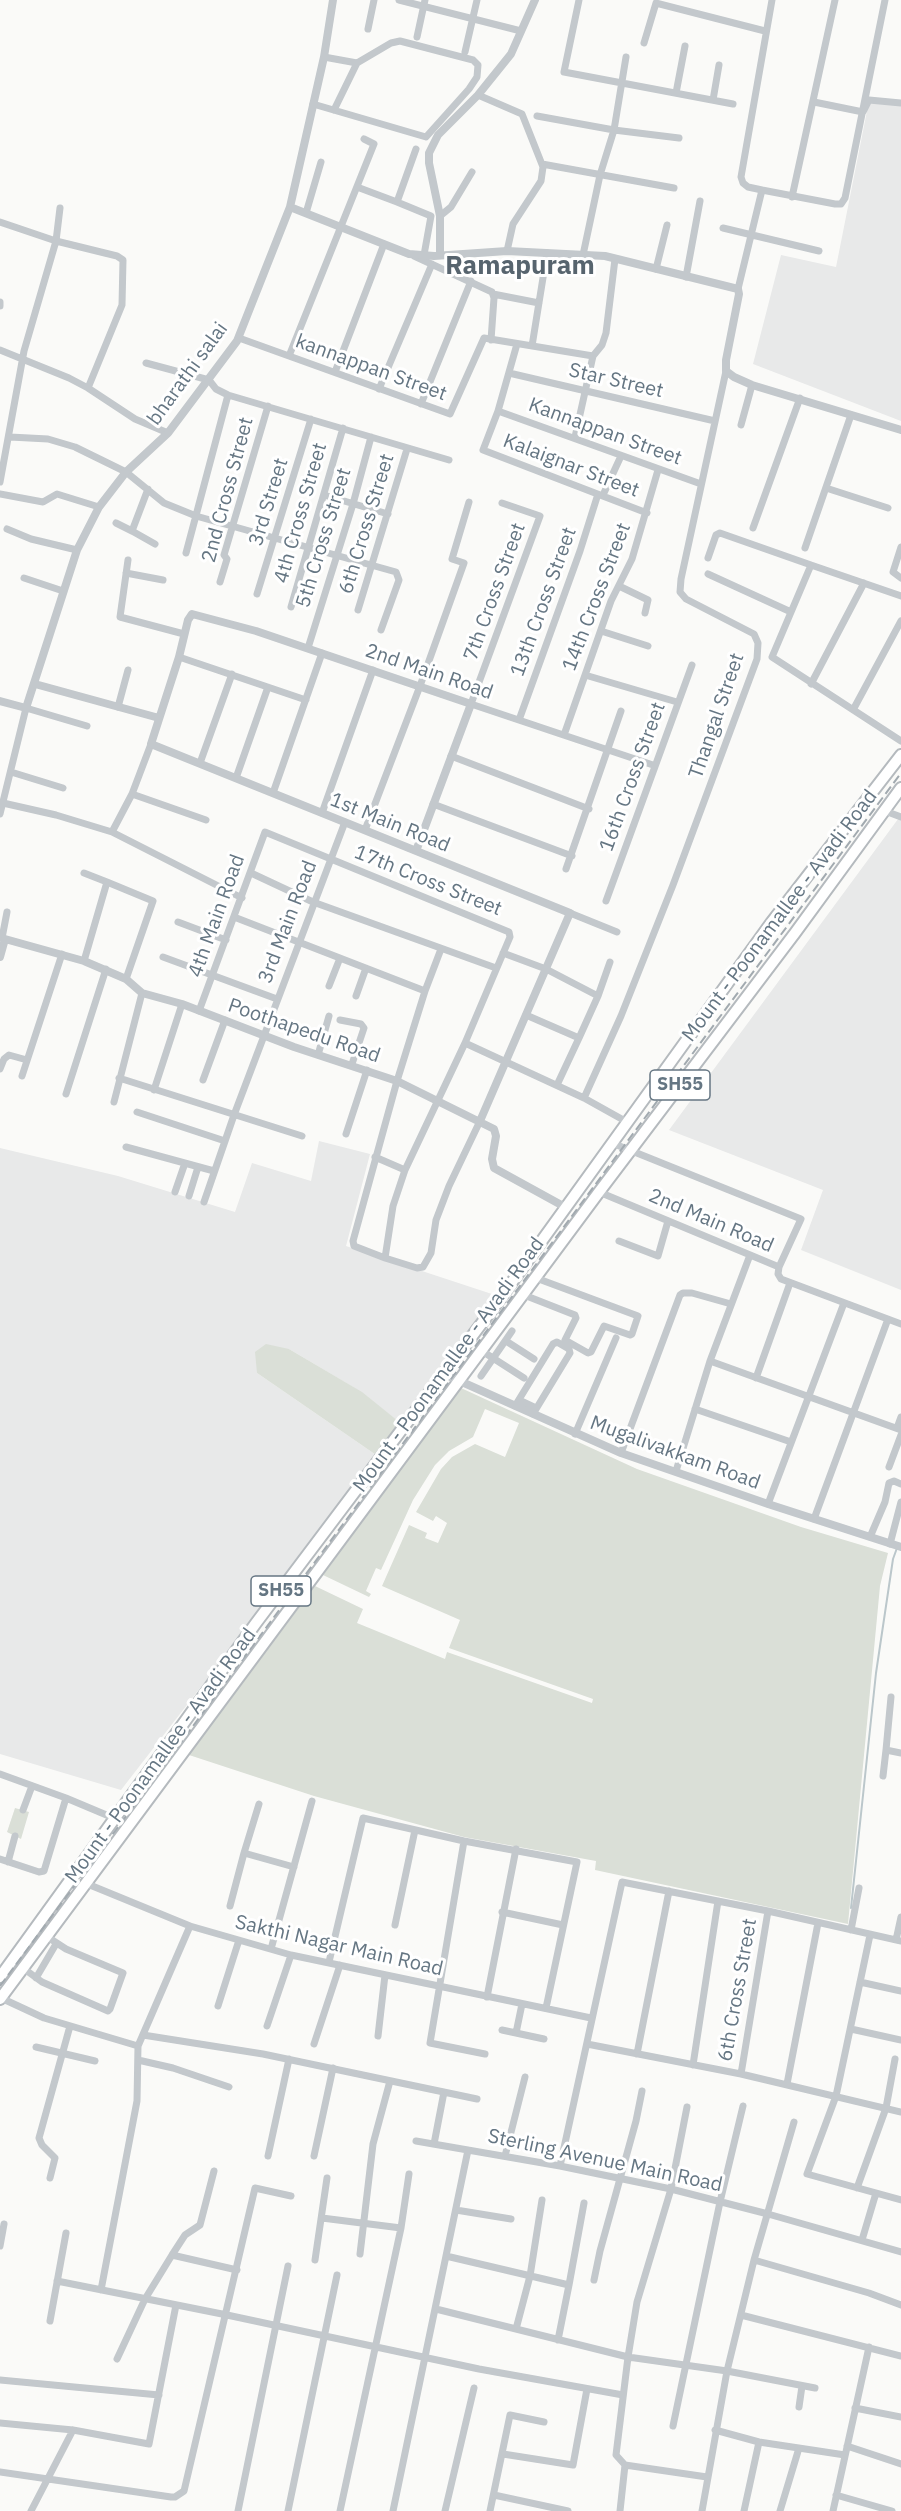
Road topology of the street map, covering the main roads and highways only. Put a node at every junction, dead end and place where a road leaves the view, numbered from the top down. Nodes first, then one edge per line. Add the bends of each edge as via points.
1 (901, 755) edge
2 (901, 788) edge
3 (547, 1233) junction
4 (561, 1244) junction
5 (308, 1555) junction
6 (322, 1566) junction
7 (0, 1977) edge
8 (0, 1999) edge

1 - 3 main road, Mount - Poonamallee - Avadi Road / SH55 via 771,924
2 - 4 main road, Mount - Poonamallee - Avadi Road / SH55
3 - 4 main road
3 - 5 main road, Mount - Poonamallee - Avadi Road / SH55
4 - 6 main road, Mount - Poonamallee - Avadi Road / SH55
5 - 6 main road
5 - 7 main road, Mount - Poonamallee - Avadi Road / SH55
6 - 8 main road, Mount - Poonamallee - Avadi Road / SH55

